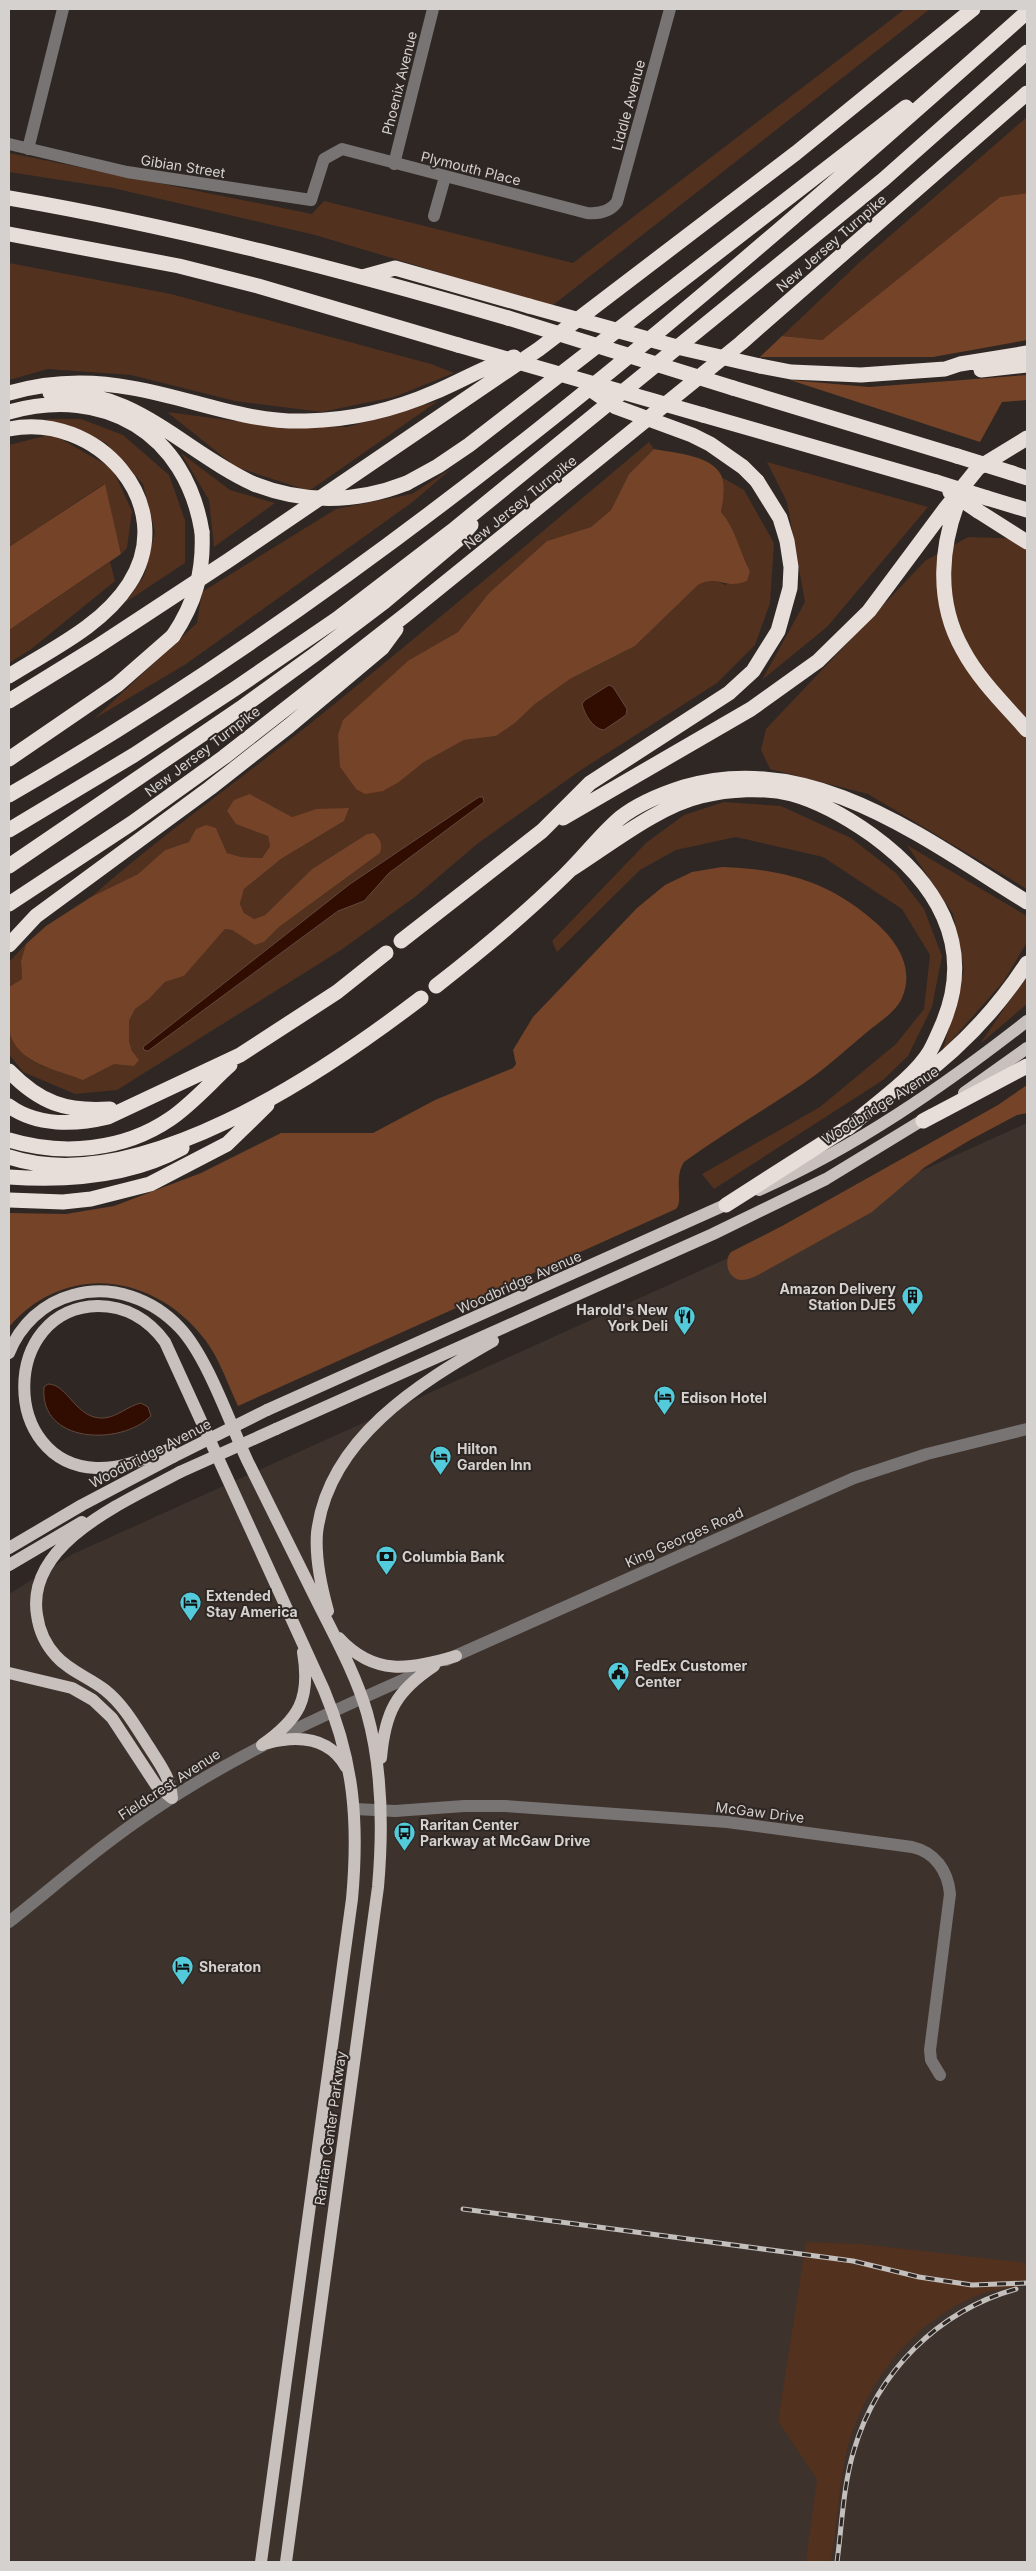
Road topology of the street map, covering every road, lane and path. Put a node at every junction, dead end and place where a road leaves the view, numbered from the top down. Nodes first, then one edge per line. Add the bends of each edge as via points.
1 (64, 9) edge
2 (433, 9) edge
3 (670, 9) edge
4 (973, 9) edge
5 (1027, 12) edge
6 (1027, 52) edge
7 (1027, 92) edge
8 (9, 144) edge
9 (28, 149) junction
10 (324, 159) joint
11 (394, 164) junction
12 (445, 177) junction
13 (9, 198) edge
14 (613, 208) joint
15 (434, 216) dead end
16 (9, 234) edge
17 (364, 276) junction
18 (539, 350) junction
19 (1027, 353) edge
20 (1027, 365) edge
21 (945, 370) junction
22 (579, 381) junction
23 (9, 394) edge
24 (9, 400) edge
25 (9, 412) edge
26 (1027, 426) edge
27 (9, 429) edge
28 (1027, 438) edge
29 (992, 458) junction
30 (1027, 478) edge
31 (968, 480) junction
32 (936, 482) junction
33 (490, 502) junction
34 (1027, 510) edge
35 (1027, 542) edge
36 (408, 613) junction
37 (9, 676) edge
38 (9, 701) edge
39 (1027, 730) edge
40 (9, 759) edge
41 (9, 795) edge
42 (9, 830) edge
43 (542, 831) junction
44 (9, 866) edge
45 (570, 870) junction
46 (1027, 902) edge
47 (9, 904) edge
48 (401, 941) dead end
49 (9, 945) edge
50 (386, 954) dead end
51 (1027, 963) edge
52 (436, 986) dead end
53 (421, 998) dead end
54 (1027, 1021) edge
55 (1027, 1048) edge
56 (240, 1055) junction
57 (1027, 1066) edge
58 (9, 1071) edge
59 (274, 1097) junction
60 (9, 1106) edge
61 (124, 1108) junction
62 (923, 1121) junction
63 (848, 1128) junction
64 (205, 1130) junction
65 (9, 1140) edge
66 (9, 1157) edge
67 (9, 1177) edge
68 (9, 1200) edge
69 (726, 1205) junction
70 (572, 1298) junction
71 (9, 1353) edge
72 (1027, 1429) edge
73 (172, 1453) junction
74 (180, 1472) junction
75 (9, 1548) edge
76 (9, 1566) edge
77 (299, 1632) junction
78 (333, 1632) junction
79 (456, 1656) junction
80 (434, 1666) junction
81 (9, 1673) edge
82 (362, 1698) junction
83 (333, 1711) junction
84 (262, 1745) junction
85 (351, 1776) junction
86 (379, 1785) junction
87 (172, 1798) junction
88 (355, 1810) junction
89 (381, 1810) junction
90 (9, 1922) edge
91 (940, 2075) dead end
92 (261, 2562) edge
93 (286, 2562) edge

1 - 9 street
2 - 11 street, Phoenix Avenue
3 - 14 street, Liddle Avenue
4 - 18 highway via 796,153
5 - 24 highway, bridge via 469,445 408,483 379,493 324,500 274,492 225,471 141,413 115,402 90,395 53,393
5 - 41 highway via 866,156 702,294 561,411 436,508 220,663
6 - 33 highway, New Jersey Turnpike via 884,179
7 - 36 highway, New Jersey Turnpike via 741,343
8 - 9 street, Gibian Street
9 - 10 street, Gibian Street via 127,172 311,200
10 - 11 street, Plymouth Place via 342,149
11 - 12 street, Plymouth Place
12 - 14 street, Plymouth Place via 587,213 597,214
12 - 15 street
13 - 17 highway via 195,234
16 - 22 highway, bridge via 188,268 258,286
17 - 21 highway, bridge via 395,268 677,347 791,372 861,376
17 - 30 highway, bridge
18 - 23 highway via 494,363 404,404 339,419 271,420 133,388 87,383 49,384
18 - 38 highway via 238,554
19 - 21 highway via 960,364
20 - 21 highway via 960,373
22 - 32 highway, bridge
22 - 43 highway, bridge via 616,407 692,435 743,466 757,481 780,518 791,567 786,610 767,652 753,672 729,693 590,783
25 - 40 highway, bridge via 54,404 76,405 99,410 136,425 165,449 181,469 192,489 202,532 201,574 195,596 172,636 117,685
26 - 29 highway via 1002,442
27 - 37 highway via 61,431 102,449 126,474 139,500 144,541 139,564 118,598 81,630
28 - 29 highway
29 - 31 highway
31 - 39 highway via 944,554 947,612 963,651
31 - 43 highway via 869,611 818,661 751,709
32 - 34 highway, bridge
32 - 35 highway, bridge
33 - 42 highway, New Jersey Turnpike via 337,619 251,678 134,755
33 - 44 highway via 460,538 337,637 241,708
36 - 47 highway, New Jersey Turnpike via 224,757 132,823
36 - 49 highway via 382,648 289,726 36,916
43 - 48 highway
45 - 46 highway via 620,819 640,804 700,782 766,779 837,795 871,809
45 - 52 highway via 509,928
45 - 63 highway via 669,809 700,796 759,790 791,794 826,807 853,822 903,859 939,904 947,926 955,963 951,1000 931,1050 916,1069
50 - 56 highway via 337,992
51 - 63 highway via 993,1011 954,1052
53 - 59 highway via 341,1057
54 - 69 main road, Woodbridge Avenue via 956,1075 864,1136
55 - 62 main road
56 - 61 highway
56 - 65 highway via 172,1118 140,1135 85,1150 53,1150
57 - 62 highway
58 - 61 highway via 25,1088 63,1107 90,1110
59 - 64 highway
59 - 68 highway via 227,1144 150,1184 91,1199 63,1202
60 - 61 highway via 36,1118 63,1123 88,1122 108,1117
62 - 70 main road via 826,1179
63 - 69 highway
64 - 66 highway via 144,1152 86,1164 53,1165
64 - 67 highway via 182,1148 154,1161 122,1170 65,1178
69 - 73 main road, Woodbridge Avenue, bridge
70 - 74 main road, bridge
70 - 78 main road via 420,1385 381,1418 346,1460 326,1496 317,1533 319,1572
71 - 78 main road via 21,1330 38,1312 81,1293 104,1291 126,1295 148,1303 168,1316 186,1334 200,1356 248,1462
72 - 79 street, King Georges Road via 927,1454 854,1478
73 - 75 main road, Woodbridge Avenue
73 - 77 main road via 98,1468 71,1463 44,1448 26,1423 18,1390 23,1356 38,1333 71,1311 103,1306 137,1316 160,1335 174,1357
74 - 76 main road via 89,1518
74 - 87 main road via 109,1512 66,1542 52,1555 44,1569 36,1605 40,1627 50,1648 60,1660 104,1689 123,1708 164,1772
77 - 83 main road, Raritan Center Parkway
77 - 84 main road via 305,1665 305,1696 290,1722
78 - 79 main road via 368,1662 382,1666 426,1664
78 - 82 main road, Raritan Center Parkway
79 - 80 street, King Georges Road
80 - 82 street, King Georges Road
80 - 86 main road via 410,1684 391,1708 384,1728
81 - 87 main road via 72,1688 93,1700 112,1718 154,1782
82 - 83 street, Fieldcrest Avenue
82 - 86 main road, Raritan Center Parkway via 372,1733
83 - 84 street, Fieldcrest Avenue
83 - 85 main road, Raritan Center Parkway
84 - 85 main road via 295,1739 317,1741 338,1755
84 - 87 street, Fieldcrest Avenue
85 - 88 main road, Raritan Center Parkway
86 - 89 main road, Raritan Center Parkway
87 - 90 street, Fieldcrest Avenue via 94,1854
88 - 89 street, McGaw Drive
88 - 92 main road, Raritan Center Parkway via 352,1899
89 - 91 street, McGaw Drive via 490,1805 706,1820 923,1850 944,1871 950,1894 930,2050 931,2060
89 - 93 main road, Raritan Center Parkway via 381,1850 371,1944

